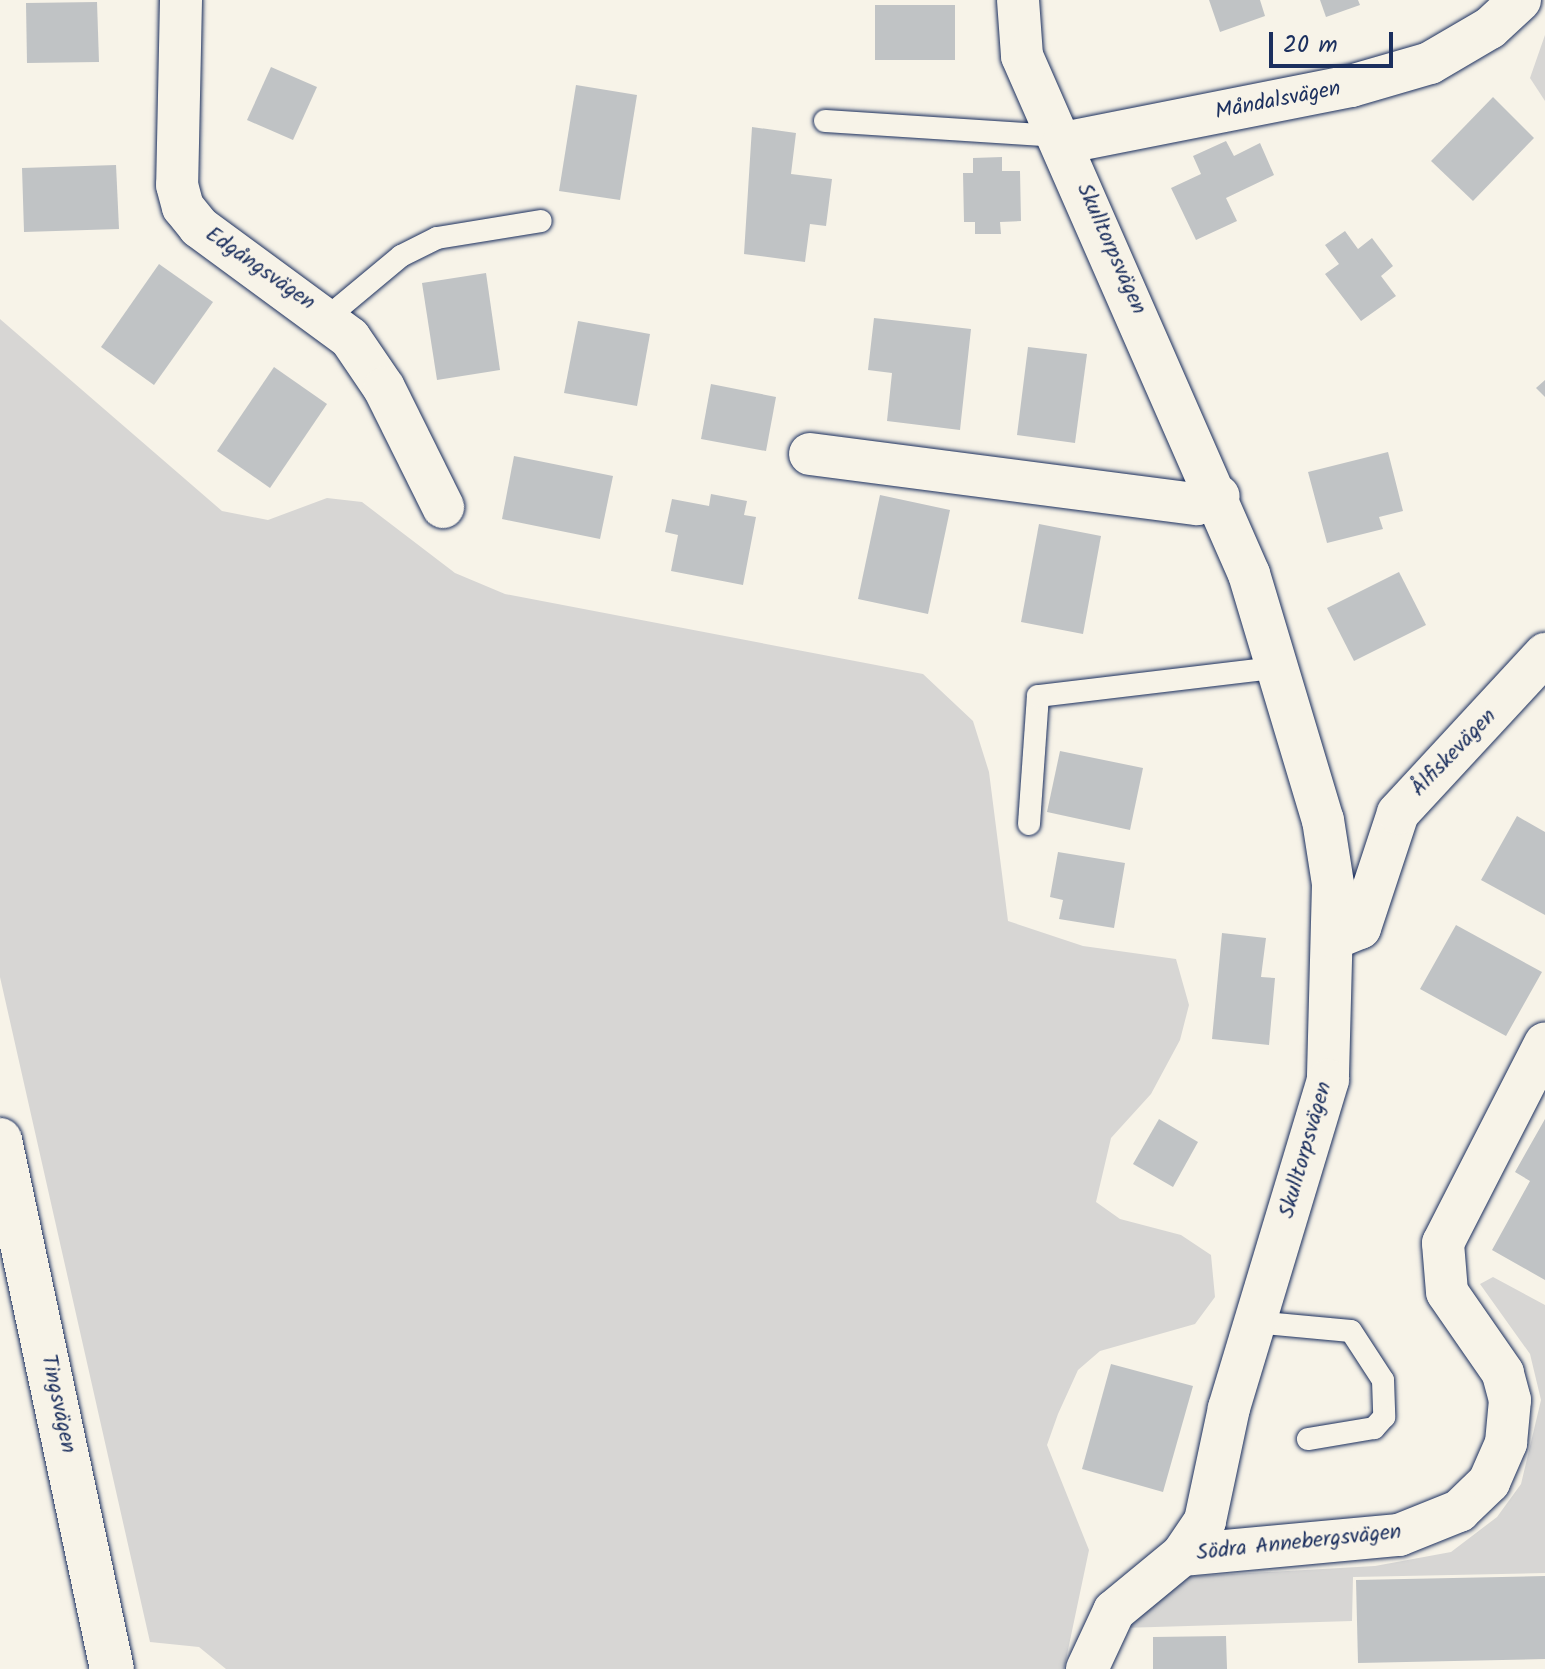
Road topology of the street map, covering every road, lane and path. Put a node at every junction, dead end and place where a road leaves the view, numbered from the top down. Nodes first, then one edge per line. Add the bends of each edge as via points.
1 (181, 0) edge
2 (1018, 0) edge
3 (1520, 0) edge
4 (1486, 14) edge
5 (825, 121) dead end
6 (1061, 139) junction
7 (541, 221) dead end
8 (329, 316) junction
9 (810, 454) dead end
10 (1219, 496) junction
11 (443, 507) dead end
12 (1545, 654) edge
13 (1280, 667) junction
14 (1029, 824) dead end
15 (1335, 938) junction
16 (1545, 1044) edge
17 (0, 1140) edge
18 (1254, 1322) junction
19 (1308, 1439) dead end
20 (1182, 1555) junction
21 (112, 1669) edge
22 (1087, 1669) edge

1 - 8 street, Edgångsvägen via 177,185 183,207 234,254
2 - 6 street, Skulltorpsvägen via 1022,56
3 - 4 street, Måndalsvägen
4 - 6 street, Måndalsvägen via 1430,63 1351,86
5 - 6 lane
6 - 10 street, Skulltorpsvägen
7 - 8 lane via 437,238 401,256
8 - 11 street, Edgångsvägen via 384,388
9 - 10 street via 1197,504
10 - 13 street, Skulltorpsvägen
12 - 15 street, Ålfiskevägen via 1398,813 1360,928
13 - 14 lane via 1038,696
13 - 15 street, Skulltorpsvägen via 1323,820
15 - 18 street, Skulltorpsvägen via 1328,1080
16 - 20 street, Södra Annebergsvägen via 1443,1243 1447,1292 1503,1373 1510,1400 1506,1443 1489,1482 1459,1511 1399,1535
17 - 21 street, Tingsvägen
18 - 19 lane via 1351,1331 1383,1380 1387,1402 1374,1428
18 - 20 street, Skulltorpsvägen via 1205,1521
20 - 22 street, Skulltorpsvägen via 1114,1611

